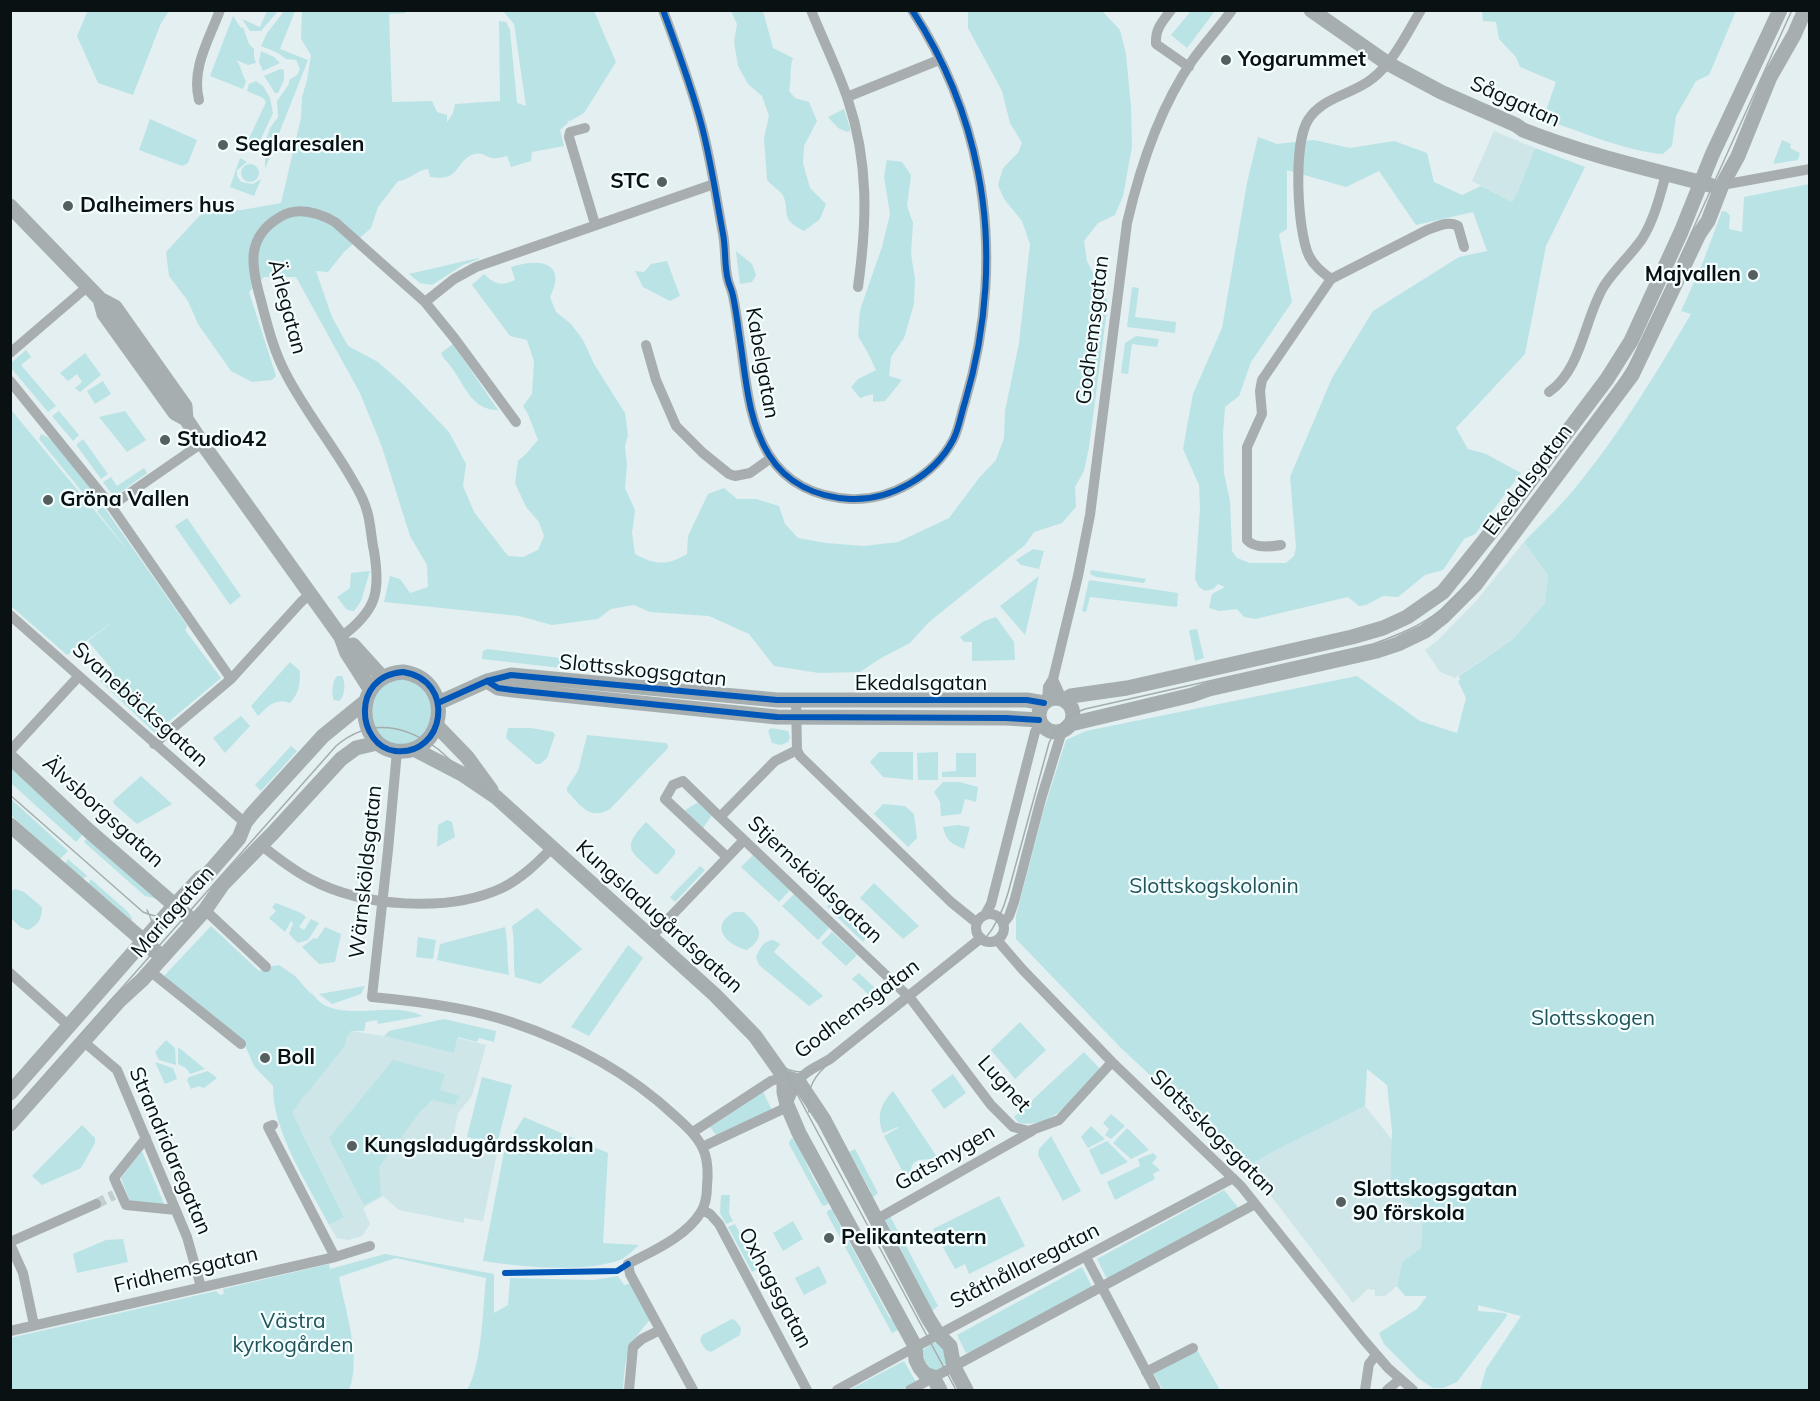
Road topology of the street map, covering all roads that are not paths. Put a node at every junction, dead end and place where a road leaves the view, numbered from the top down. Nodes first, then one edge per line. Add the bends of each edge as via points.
1 (220, 10) edge
2 (663, 10) edge
3 (811, 10) edge
4 (912, 10) edge
5 (1171, 10) edge
6 (1232, 10) edge
7 (1311, 10) edge
8 (1421, 10) edge
9 (1780, 10) edge
10 (1805, 10) edge
11 (939, 60) junction
12 (1387, 63) junction
13 (1189, 67) junction
14 (847, 97) junction
15 (199, 100) dead end
16 (585, 128) dead end
17 (1809, 169) edge
18 (1666, 174) junction
19 (1700, 182) junction
20 (714, 184) junction
21 (1722, 185) junction
22 (11, 208) edge
23 (595, 224) junction
24 (1464, 247) dead end
25 (1331, 279) junction
26 (87, 287) junction
27 (858, 287) dead end
28 (425, 302) junction
29 (646, 345) dead end
30 (10, 353) edge
31 (10, 381) edge
32 (1549, 392) dead end
33 (516, 422) dead end
34 (202, 442) junction
35 (771, 458) junction
36 (111, 507) junction
37 (1281, 545) dead end
38 (310, 594) junction
39 (10, 615) edge
40 (341, 637) junction
41 (79, 676) junction
42 (382, 677) junction
43 (231, 679) junction
44 (487, 681) junction
45 (368, 695) junction
46 (796, 700) junction
47 (1054, 701) junction
48 (438, 703) junction
49 (797, 718) junction
50 (1040, 722) junction
51 (436, 725) junction
52 (1066, 728) junction
53 (377, 743) junction
54 (154, 744) junction
55 (414, 749) junction
56 (797, 750) junction
57 (10, 751) edge
58 (397, 751) junction
59 (10, 757) edge
60 (496, 797) junction
61 (720, 817) junction
62 (245, 823) junction
63 (10, 825) edge
64 (744, 840) junction
65 (261, 845) junction
66 (552, 848) junction
67 (727, 857) junction
68 (383, 900) junction
69 (175, 905) junction
70 (205, 910) junction
71 (981, 919) junction
72 (194, 922) junction
73 (1003, 924) junction
74 (651, 937) junction
75 (981, 938) junction
76 (144, 940) junction
77 (997, 940) junction
78 (162, 957) junction
79 (266, 967) dead end
80 (150, 971) junction
81 (10, 974) edge
82 (909, 997) junction
83 (69, 1026) junction
84 (84, 1042) junction
85 (241, 1044) dead end
86 (1112, 1062) junction
87 (791, 1079) junction
88 (10, 1093) edge
89 (787, 1106) junction
90 (10, 1124) edge
91 (273, 1125) dead end
92 (1032, 1131) junction
93 (693, 1132) junction
94 (146, 1138) junction
95 (702, 1147) junction
96 (1233, 1178) junction
97 (96, 1204) tunnel mouth
98 (1255, 1204) junction
99 (176, 1210) junction
100 (702, 1210) junction
101 (877, 1219) junction
102 (10, 1243) edge
103 (370, 1246) dead end
104 (335, 1257) junction
105 (1086, 1257) junction
106 (201, 1287) junction
107 (1101, 1287) junction
108 (34, 1325) junction
109 (660, 1330) junction
110 (10, 1331) edge
111 (938, 1334) junction
112 (915, 1346) junction
113 (1193, 1348) dead end
114 (1376, 1355) junction
115 (954, 1366) junction
116 (1146, 1372) junction
117 (1400, 1380) junction
118 (937, 1384) edge
119 (629, 1390) edge
120 (693, 1390) edge
121 (807, 1390) edge
122 (837, 1390) edge
123 (910, 1390) edge
124 (966, 1390) edge
125 (1156, 1390) edge
126 (1365, 1390) edge
127 (1387, 1390) edge
128 (1413, 1390) edge

1 - 15 street via 197,71
2 - 20 street, Kabelgatan via 699,114
3 - 14 street
4 - 11 street, Kabelgatan
5 - 13 street via 1158,26 1156,44
6 - 13 street, Godhemsgatan
7 - 12 street, Såggatan
8 - 12 street
9 - 19 street, Ekedalsgatan
10 - 21 street, Ekedalsgatan
11 - 14 street
11 - 35 street, Kabelgatan via 959,103 978,170 986,242 978,348 954,439 926,472 883,496 871,498 815,493 794,481
12 - 18 street, Såggatan via 1557,144
12 - 25 street via 1363,85 1317,108 1302,135 1298,189 1302,238 1317,268
13 - 47 street, Godhemsgatan via 1157,128 1129,214 1090,515 1053,679
14 - 27 street via 858,134 865,186 864,248
16 - 23 street via 570,132 569,137
17 - 21 street
18 - 19 street, Såggatan
18 - 32 street via 1642,239 1604,287 1573,362
19 - 21 street, Såggatan
19 - 47 street, Ekedalsgatan via 1681,232 1620,360 1472,558 1431,602 1398,622 1352,637
20 - 23 street
20 - 35 street, Kabelgatan via 752,413 757,433
21 - 52 street, Ekedalsgatan via 1712,214 1632,375 1475,585 1444,616 1407,640 1377,651 1209,689
22 - 26 street
23 - 28 street via 476,267
24 - 25 street via 1458,226 1450,223 1427,230
25 - 37 street via 1262,380 1262,414 1247,447 1247,540 1258,546
26 - 30 street
26 - 34 street via 115,307 185,406 186,418
28 - 33 street, Ärlegatan
28 - 40 street, Ärlegatan via 336,222 320,214 282,215 262,232 255,246 254,275 277,356 354,482 368,512 377,588 366,615
29 - 35 street via 676,426 703,453 735,476 750,473
31 - 36 street
34 - 36 street
34 - 38 street
36 - 43 street
38 - 40 street
38 - 43 street
39 - 41 street, Svanebäcksgatan
40 - 42 street
40 - 45 street
41 - 54 street, Svanebäcksgatan
41 - 57 street
42 - 45 street
42 - 48 street via 403,672 420,677 433,690
43 - 54 street
44 - 46 street, Slottsskogsgatan via 511,675
44 - 48 street, Slottsskogsgatan
44 - 49 street, Slottsskogsgatan via 513,690
45 - 53 street via 366,719
45 - 62 street, Mariagatan via 323,736
46 - 47 street, Ekedalsgatan
46 - 49 street
47 - 50 street via 1039,711
47 - 52 street, Godhemsgatan via 1071,708 1073,718
48 - 51 street
49 - 50 street, Ekedalsgatan via 1006,718
49 - 56 street
50 - 52 street via 1050,732
50 - 71 street via 1031,743 991,904
51 - 55 street via 426,741
51 - 60 street, Kungsladugårdsgatan via 467,757
52 - 73 street via 1041,799 1014,902
53 - 58 street
53 - 65 street, Mariagatan via 356,748 341,759
54 - 62 street, Svanebäcksgatan
55 - 58 street
55 - 60 street, Kungsladugårdsgatan
56 - 61 street via 776,761
56 - 71 street via 964,915
58 - 68 street, Wärnsköldsgatan
59 - 69 street, Älvsborgsgatan
60 - 66 street, Kungsladugårdsgatan
61 - 64 street, Stjernsköldsgatan
61 - 67 street, Stjernsköldsgatan via 683,781 673,786 666,799
62 - 69 street, Mariagatan via 239,838
63 - 76 street
64 - 67 street
64 - 82 street, Stjernsköldsgatan
65 - 68 street via 311,880 353,896
65 - 70 street, Mariagatan
66 - 68 street via 519,878 494,891 442,904
66 - 74 street, Kungsladugårdsgatan
67 - 74 street
68 - 93 street, Wärnsköldsgatan via 372,997 478,1014 551,1037 636,1084
69 - 72 street, Älvsborgsgatan
69 - 76 street, Mariagatan
70 - 72 street, Mariagatan
70 - 79 street
71 - 73 street via 995,916
71 - 75 street via 976,931
72 - 78 street, Mariagatan
73 - 77 street
74 - 87 street, Kungsladugårdsgatan via 742,1022
75 - 77 street
75 - 82 street, Godhemsgatan
76 - 78 street
76 - 83 street, Mariagatan
77 - 86 street, Slottsskogsgatan
78 - 80 street, Mariagatan
80 - 84 street, Mariagatan
80 - 85 street
81 - 83 street
82 - 87 street, Godhemsgatan via 830,1059
82 - 92 street, Lugnet via 996,1110 1013,1127
83 - 88 street, Mariagatan
84 - 90 street, Mariagatan
84 - 94 street, Strandridaregatan via 117,1070
86 - 92 street, Lugnet via 1059,1120
86 - 96 street, Slottsskogsgatan
87 - 89 street, Kungsladugårdsgatan via 784,1092
87 - 93 street, Godhemsgatan via 771,1081
87 - 101 street, Kungsladugårdsgatan via 824,1120
89 - 95 street
89 - 112 street, Kungsladugårdsgatan
91 - 104 street via 268,1127
92 - 101 street, Gatsmygen
93 - 95 street
94 - 99 street, Strandridaregatan
94 - 99 street via 114,1178 117,1194 126,1205
95 - 100 street via 708,1182
96 - 98 street, Slottsskogsgatan
96 - 105 street, Ståthållaregatan
97 - 102 street
98 - 107 street
98 - 114 street, Slottsskogsgatan
99 - 106 street, Strandridaregatan
100 - 109 street via 675,1237 628,1264
100 - 121 street, Oxhagsgatan via 719,1224
101 - 111 street, Kungsladugårdsgatan
102 - 108 street via 23,1274
103 - 104 street, Fridhemsgatan
104 - 106 street, Fridhemsgatan
105 - 107 street
105 - 111 street, Ståthållaregatan
106 - 108 street, Fridhemsgatan
107 - 115 street
107 - 116 street
108 - 110 street, Fridhemsgatan
109 - 119 street via 633,1347
109 - 120 street
111 - 112 street, Ståthållaregatan
111 - 115 street, Kungsladugårdsgatan via 950,1346
112 - 118 street, Kungsladugårdsgatan via 920,1368
112 - 122 street, Ståthållaregatan
113 - 116 street
114 - 117 street, Slottsskogsgatan
114 - 126 street via 1369,1364
115 - 118 street
115 - 124 street, Kungsladugårdsgatan
116 - 125 street
117 - 127 street
117 - 128 street, Slottsskogsgatan
118 - 123 street

